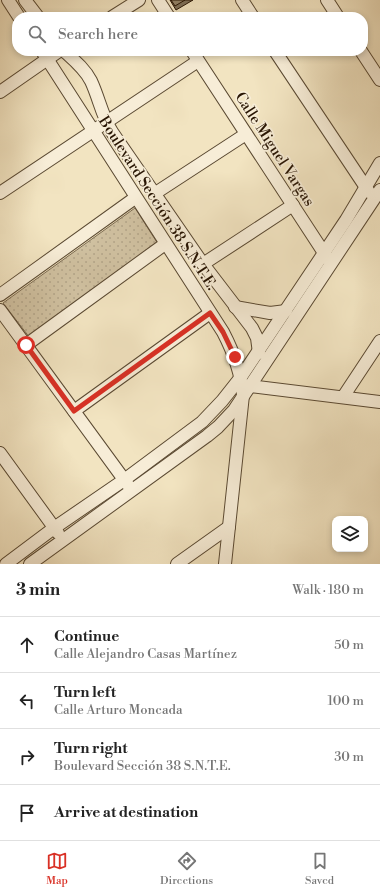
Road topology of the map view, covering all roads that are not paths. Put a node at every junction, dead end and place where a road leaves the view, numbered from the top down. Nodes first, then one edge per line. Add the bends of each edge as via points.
1 (8, 0) edge
2 (25, 0) edge
3 (139, 0) edge
4 (158, 0) edge
5 (242, 0) edge
6 (327, 0) edge
7 (16, 12) edge
8 (34, 12) edge
9 (120, 12) edge
10 (166, 12) edge
11 (250, 12) edge
12 (335, 12) edge
13 (43, 56) edge
14 (45, 56) edge
15 (69, 56) edge
16 (195, 56) edge
17 (279, 56) edge
18 (364, 56) edge
19 (198, 61) junction
20 (380, 80) edge
21 (0, 92) edge
22 (105, 122) junction
23 (92, 131) junction
24 (246, 134) junction
25 (379, 167) edge
26 (366, 187) junction
27 (0, 193) edge
28 (154, 194) junction
29 (377, 194) edge
30 (135, 198) junction
31 (293, 205) junction
32 (165, 244) junction
33 (324, 253) junction
34 (202, 264) junction
35 (331, 264) junction
36 (0, 295) edge
37 (235, 307) junction
38 (0, 310) edge
39 (286, 311) junction
40 (210, 313) junction
41 (380, 341) edge
42 (26, 345) junction
43 (259, 349) junction
44 (259, 372) junction
45 (241, 377) junction
46 (247, 391) junction
47 (343, 397) junction
48 (380, 402) edge
49 (74, 411) junction
50 (0, 453) edge
51 (124, 480) junction
52 (132, 491) junction
53 (229, 527) junction
54 (54, 528) junction
55 (63, 540) junction
56 (6, 564) edge
57 (30, 564) edge
58 (177, 564) edge
59 (225, 564) edge

1 - 7 street
2 - 8 street
3 - 9 street
4 - 10 street
5 - 11 street
6 - 12 street
13 - 21 street
14 - 23 street, Boulevard Sección 38 S.N.T.E.
15 - 22 street, Boulevard Sección 38 S.N.T.E. via 90,80
16 - 19 street, Calle Miguel Vargas
17 - 26 street
18 - 20 street
19 - 22 street
19 - 24 street, Calle Miguel Vargas
22 - 23 street
22 - 28 street, Boulevard Sección 38 S.N.T.E.
23 - 27 street
23 - 30 street, Boulevard Sección 38 S.N.T.E.
24 - 28 street
24 - 31 street, Calle Miguel Vargas
25 - 26 street
26 - 29 street
26 - 33 street
28 - 34 street, Boulevard Sección 38 S.N.T.E.
29 - 35 street
30 - 32 street, Boulevard Sección 38 S.N.T.E.
30 - 36 street
31 - 33 street, Calle Miguel Vargas
31 - 34 street
32 - 40 street, Boulevard Sección 38 S.N.T.E.
32 - 42 street
33 - 35 street, Calle Miguel Vargas
33 - 39 street
34 - 37 street, Boulevard Sección 38 S.N.T.E.
35 - 44 street
37 - 39 street via 265,312
37 - 43 street, Boulevard Sección 38 S.N.T.E. via 252,328
38 - 42 street
39 - 43 street
40 - 45 street, Boulevard Sección 38 S.N.T.E. via 230,346
40 - 49 street
41 - 47 street
42 - 49 street
43 - 44 street, Boulevard Sección 38 S.N.T.E.
43 - 45 street
44 - 46 street
45 - 46 street, Boulevard Sección 38 S.N.T.E.
45 - 51 street via 202,422
46 - 47 street
46 - 52 street via 218,428
46 - 53 street
47 - 48 street
49 - 51 street
50 - 54 street
51 - 52 street
51 - 54 street
52 - 55 street
53 - 58 street
53 - 59 street
54 - 55 street
54 - 56 street
55 - 57 street

